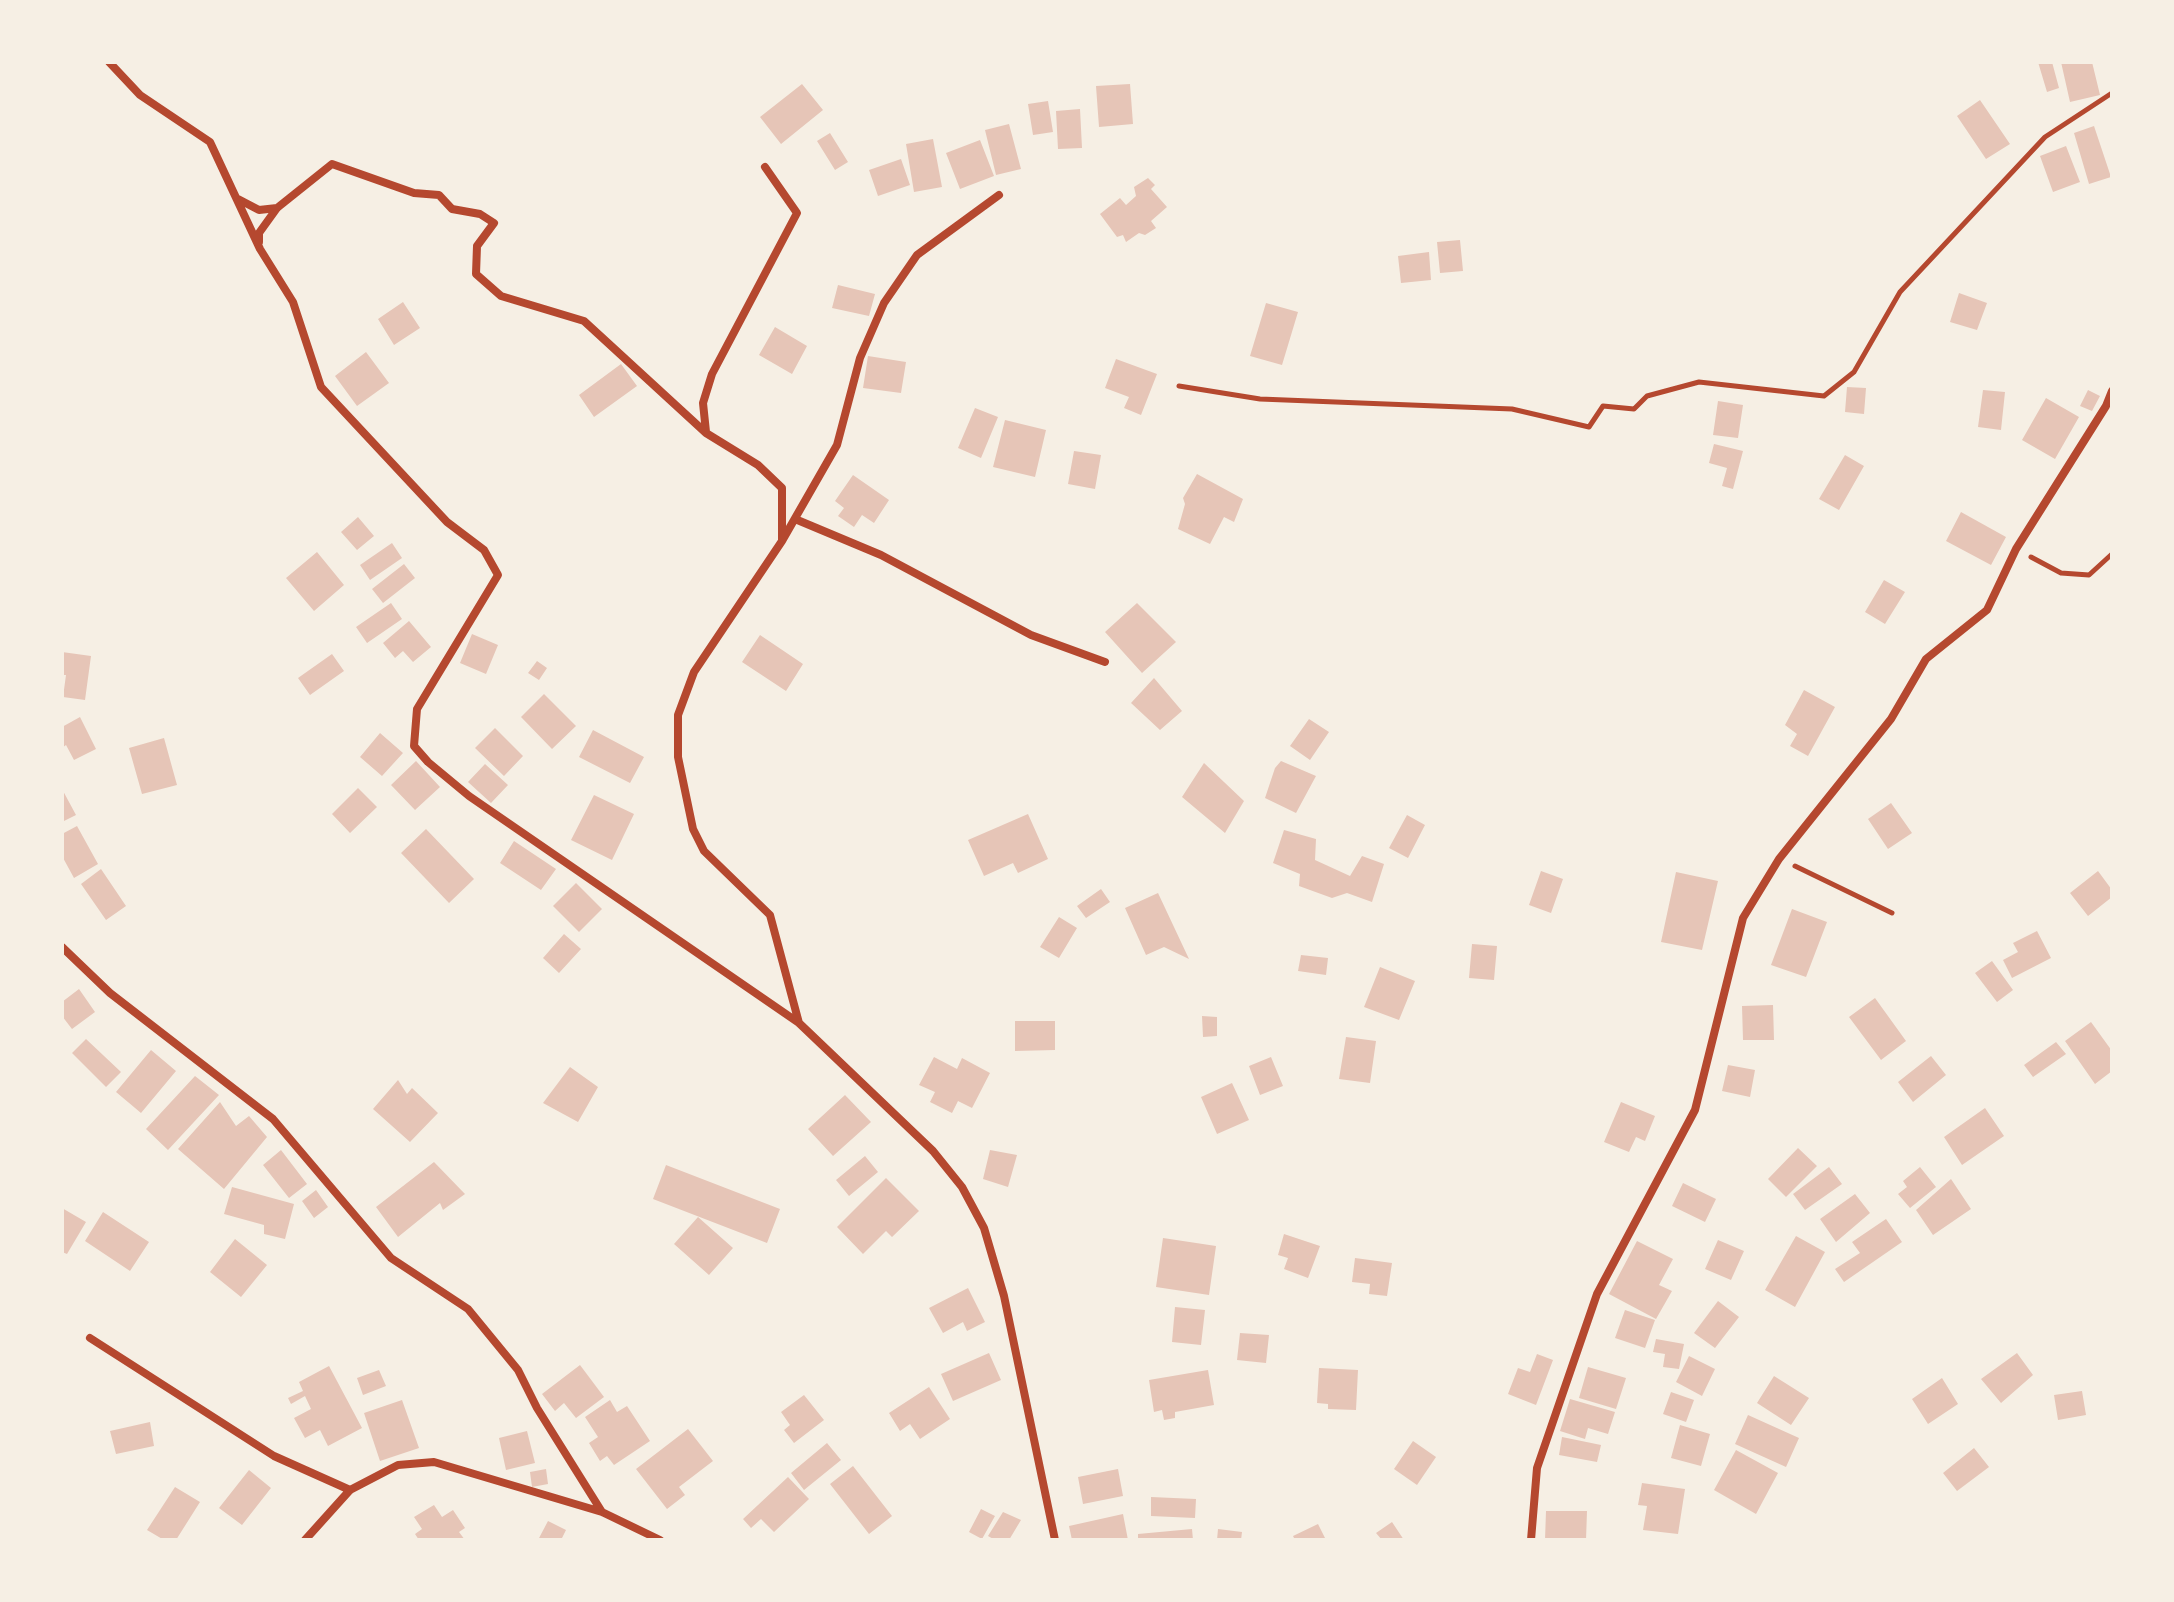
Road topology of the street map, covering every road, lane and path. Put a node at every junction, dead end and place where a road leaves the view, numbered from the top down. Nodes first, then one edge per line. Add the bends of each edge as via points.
1 (109, 62) edge
2 (2112, 93) edge
3 (765, 167) dead end
4 (999, 195) dead end
5 (237, 198) junction
6 (277, 208) junction
7 (260, 249) junction
8 (1179, 386) dead end
9 (2112, 391) edge
10 (706, 433) junction
11 (795, 519) junction
12 (782, 541) junction
13 (2016, 549) junction
14 (2112, 554) edge
15 (1105, 662) dead end
16 (1779, 859) junction
17 (1892, 913) dead end
18 (62, 947) edge
19 (799, 1023) junction
20 (90, 1338) dead end
21 (350, 1490) junction
22 (602, 1512) junction
23 (305, 1540) edge
24 (660, 1540) edge
25 (1055, 1540) edge
26 (1531, 1540) edge

1 - 5 street via 140,95 210,142
2 - 8 path via 2045,137 1900,292 1854,372 1824,396 1699,382 1647,396 1634,409 1603,406 1589,427 1512,409 1260,399
3 - 10 street via 797,213 712,374 703,403
4 - 11 street via 917,255 884,303 860,358 837,445
5 - 6 street via 259,210
5 - 7 street
6 - 7 street via 259,233
6 - 10 street via 332,164 414,193 439,195 452,209 480,214 494,223 477,246 476,274 501,296 584,321
7 - 19 street via 293,302 321,387 447,522 484,550 498,575 417,709 414,746 469,796
9 - 13 street
10 - 12 street via 758,465 782,488
11 - 12 street
11 - 15 street via 881,555 1031,635
12 - 19 street via 694,672 678,715 678,757 693,829 704,851 770,915
13 - 14 path via 2061,573 2089,575
13 - 16 street via 1987,610 1926,659 1891,719
16 - 17 path
16 - 26 street via 1743,918 1695,1110 1597,1294 1537,1468
18 - 22 street via 110,993 273,1119 391,1258 468,1309 518,1370
19 - 25 street via 933,1151 962,1187 984,1228 1004,1296
20 - 21 street via 274,1456
21 - 22 street via 398,1465 434,1462
21 - 23 street
22 - 24 street

